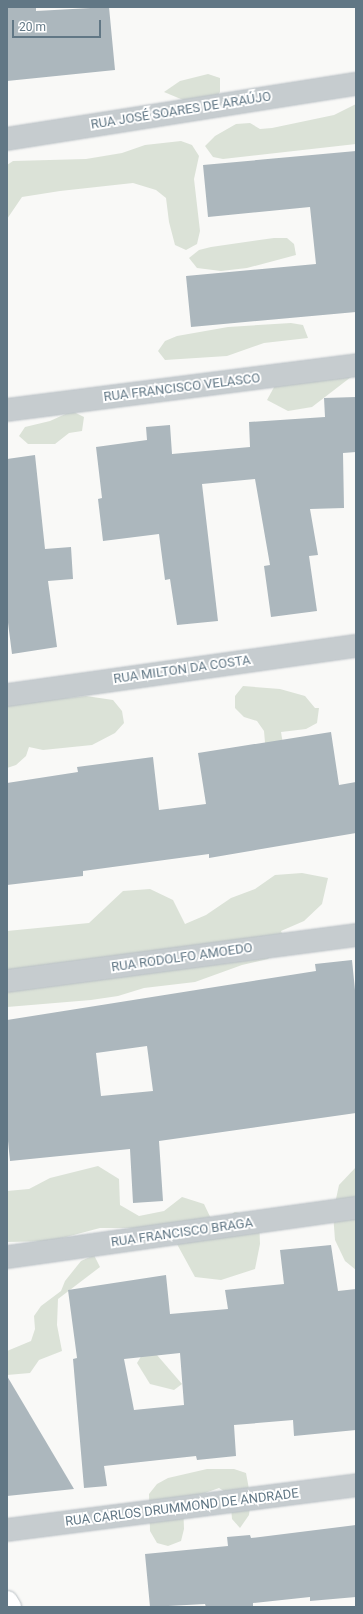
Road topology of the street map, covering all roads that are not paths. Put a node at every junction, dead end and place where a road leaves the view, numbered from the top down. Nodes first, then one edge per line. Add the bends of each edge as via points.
1 (356, 84) edge
2 (7, 139) edge
3 (356, 365) edge
4 (7, 410) edge
5 (356, 646) edge
6 (7, 695) edge
7 (356, 935) edge
8 (7, 981) edge
9 (356, 1208) edge
10 (7, 1257) edge
11 (356, 1486) edge
12 (7, 1530) edge
13 (7, 1602) edge
14 (10, 1607) edge

1 - 2 street, RUA JOSÉ SOARES DE ARAÚJO
3 - 4 street, RUA FRANCISCO VELASCO
5 - 6 street, RUA MILTON DA COSTA
7 - 8 street, RUA RODOLFO AMOEDO
9 - 10 street, RUA FRANCISCO BRAGA
11 - 12 street, RUA CARLOS DRUMMOND DE ANDRADE
13 - 14 street

